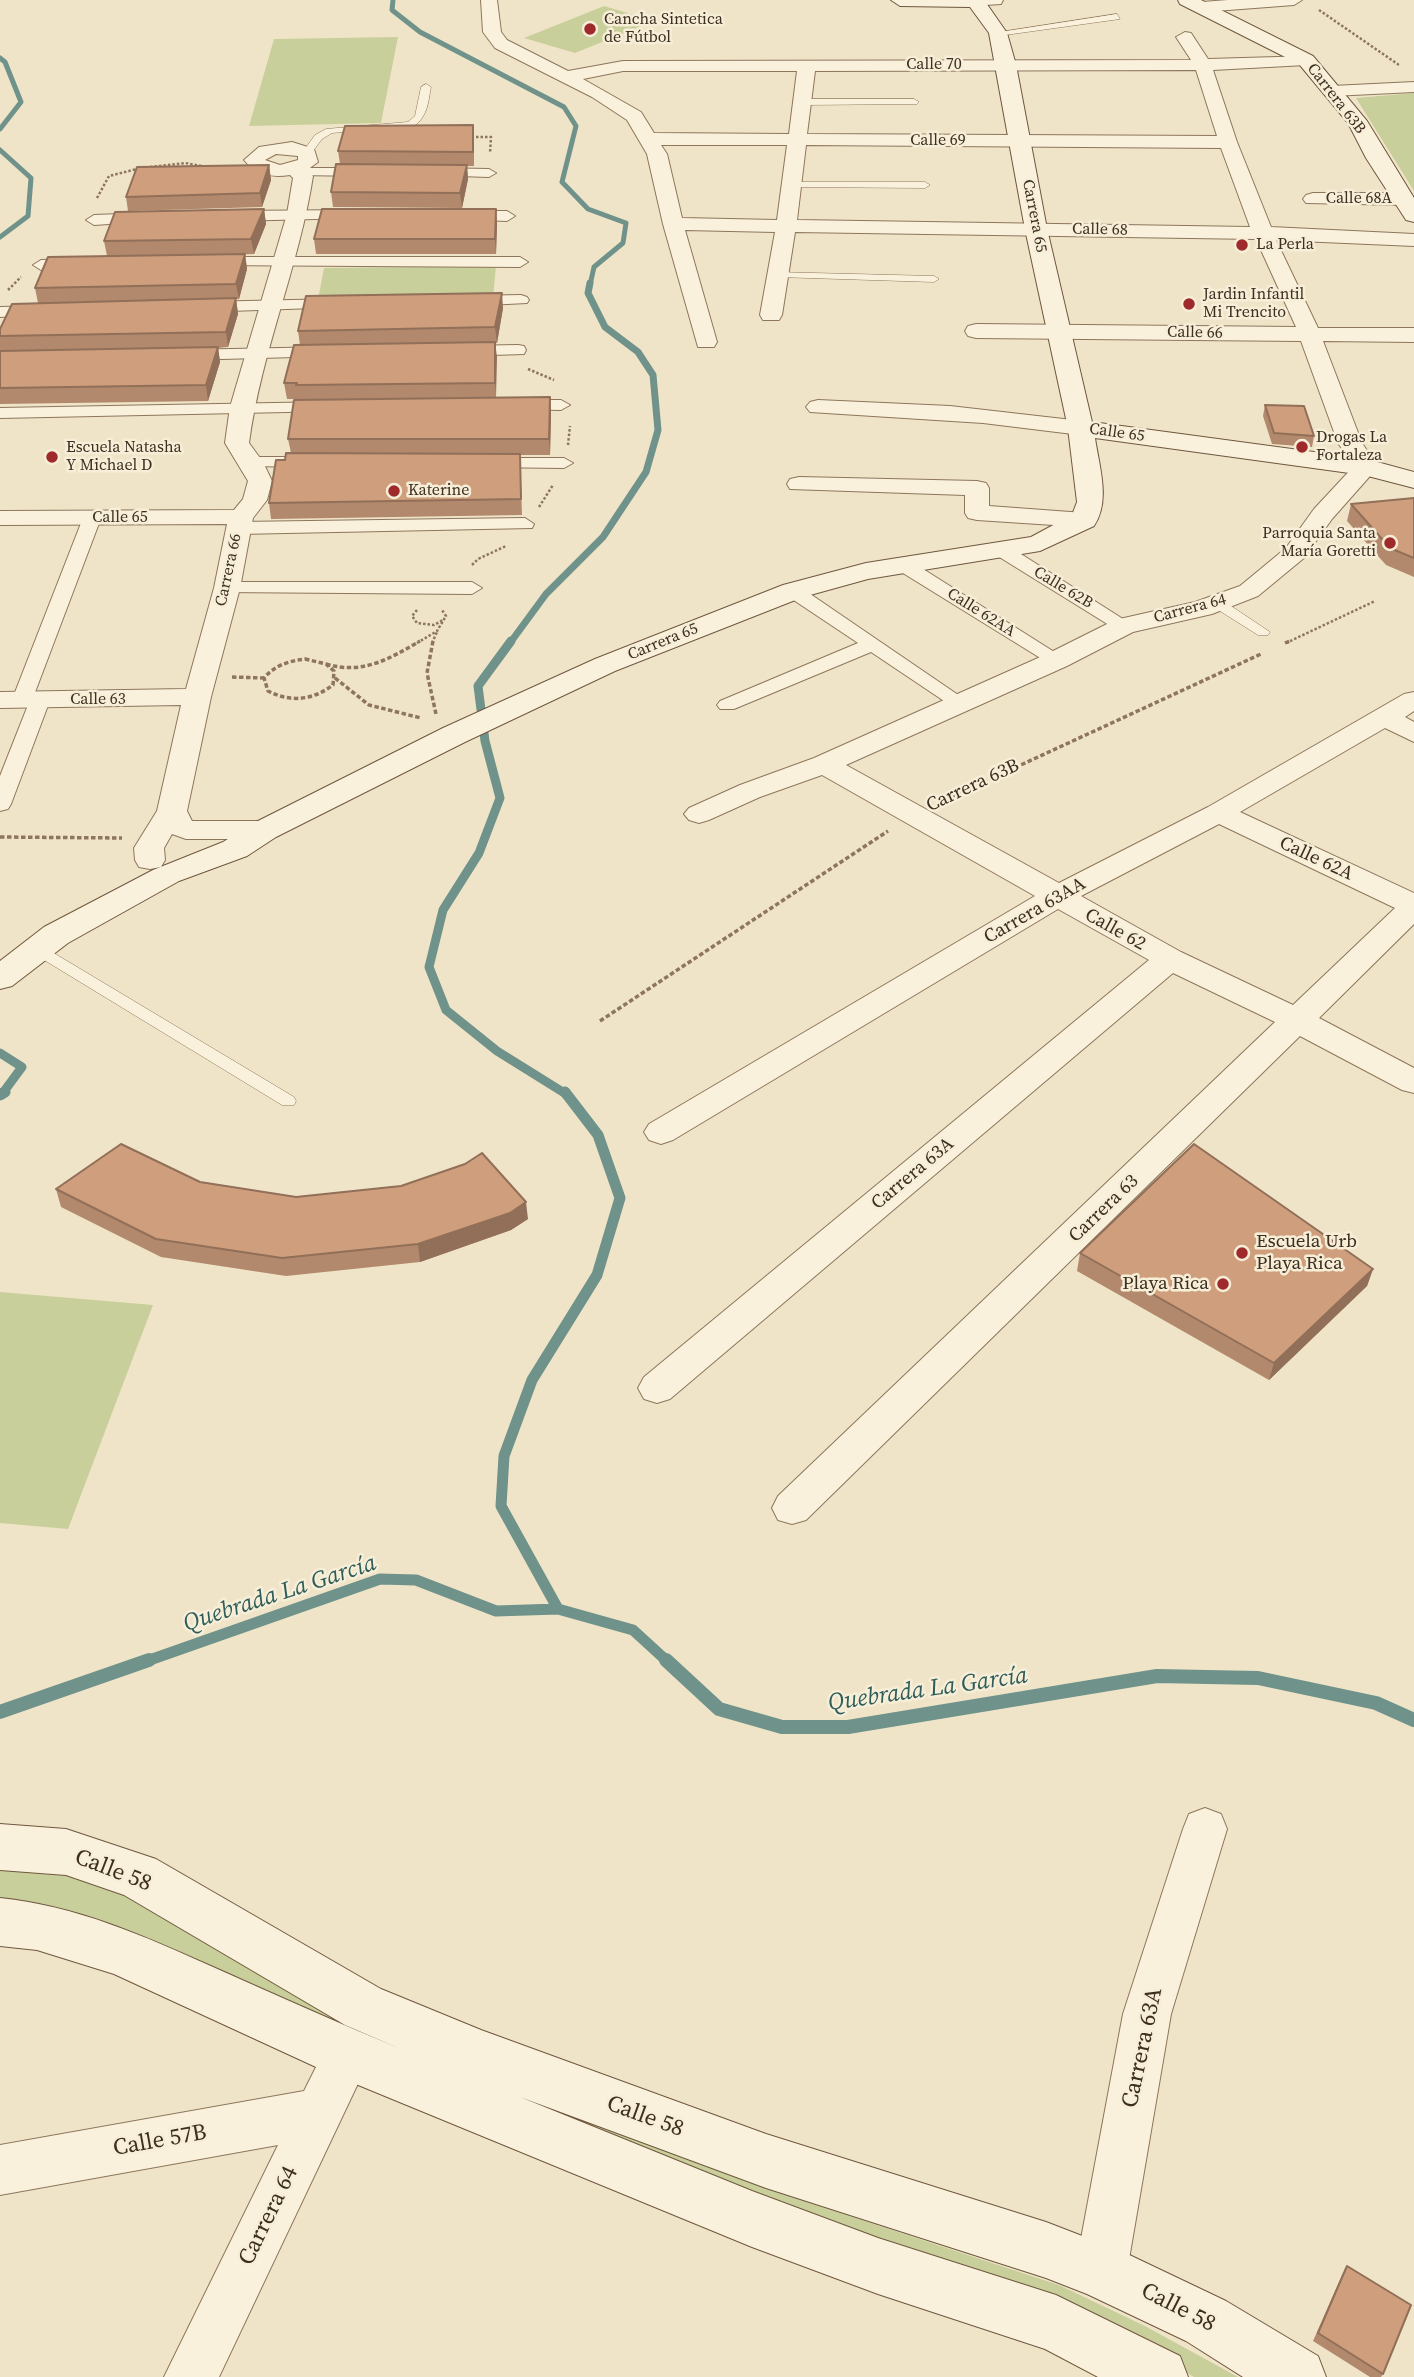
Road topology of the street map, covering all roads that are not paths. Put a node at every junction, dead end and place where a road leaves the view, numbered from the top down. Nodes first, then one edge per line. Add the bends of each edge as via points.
1 (489, 0) edge
2 (900, 0) edge
3 (1294, 0) edge
4 (982, 1) edge
5 (1194, 3) edge
6 (1117, 17) dead end
7 (998, 33) junction
8 (1185, 37) dead end
9 (1306, 60) junction
10 (807, 65) junction
11 (1006, 65) junction
12 (1203, 65) junction
13 (563, 77) junction
14 (426, 87) dead end
15 (1414, 87) edge
16 (1332, 91) junction
17 (802, 102) junction
18 (914, 102) dead end
19 (648, 139) junction
20 (795, 140) junction
21 (1020, 141) junction
22 (1227, 142) junction
23 (300, 165) junction
24 (380, 172) edge
25 (421, 172) edge
26 (489, 173) dead end
27 (790, 184) junction
28 (925, 185) dead end
29 (1313, 199) dead end
30 (1409, 207) edge
31 (297, 214) junction
32 (367, 215) edge
33 (451, 215) edge
34 (216, 216) edge
35 (507, 216) dead end
36 (162, 218) edge
37 (94, 220) dead end
38 (673, 224) junction
39 (786, 227) junction
40 (1036, 229) junction
41 (1264, 233) junction
42 (1414, 240) edge
43 (282, 261) junction
44 (520, 262) dead end
45 (188, 263) edge
46 (94, 264) edge
47 (41, 265) edge
48 (778, 274) junction
49 (934, 279) dead end
50 (521, 300) dead end
51 (452, 302) edge
52 (355, 303) edge
53 (271, 305) junction
54 (190, 307) edge
55 (54, 310) edge
56 (0, 312) edge
57 (771, 315) dead end
58 (976, 331) dead end
59 (1060, 332) junction
60 (1310, 334) junction
61 (1414, 335) edge
62 (706, 342) dead end
63 (519, 350) dead end
64 (450, 351) edge
65 (340, 352) edge
66 (258, 353) junction
67 (163, 355) edge
68 (492, 405) edge
69 (561, 405) dead end
70 (353, 406) edge
71 (242, 407) junction
72 (818, 407) dead end
73 (0, 413) edge
74 (1081, 428) junction
75 (251, 462) junction
76 (333, 462) edge
77 (469, 463) edge
78 (565, 463) dead end
79 (1366, 467) junction
80 (1414, 480) edge
81 (799, 484) dead end
82 (0, 518) edge
83 (92, 518) junction
84 (1084, 520) junction
85 (240, 523) junction
86 (525, 524) dead end
87 (1003, 551) junction
88 (905, 566) junction
89 (472, 588) dead end
90 (227, 589) junction
91 (793, 591) junction
92 (1217, 603) junction
93 (1124, 625) junction
94 (1264, 632) dead end
95 (873, 644) junction
96 (1057, 660) junction
97 (197, 697) junction
98 (1414, 699) edge
99 (21, 700) edge
100 (960, 703) junction
101 (727, 705) dead end
102 (1385, 717) junction
103 (1414, 734) edge
104 (824, 764) junction
105 (0, 804) edge
106 (1218, 813) junction
107 (699, 814) dead end
108 (265, 830) junction
109 (161, 854) junction
110 (1056, 897) junction
111 (1414, 906) edge
112 (0, 944) edge
113 (37, 948) junction
114 (1170, 959) junction
115 (0, 978) edge
116 (1299, 1020) junction
117 (1414, 1082) edge
118 (288, 1101) dead end
119 (662, 1132) dead end
120 (657, 1388) dead end
121 (792, 1508) dead end
122 (1205, 1829) dead end
123 (0, 1847) edge
124 (0, 1922) edge
125 (348, 2054) junction
126 (319, 2113) junction
127 (0, 2170) edge
128 (1101, 2271) junction
129 (191, 2377) edge
130 (1158, 2377) edge
131 (1297, 2377) edge

1 - 13 street via 492,32 500,44
2 - 4 main road
3 - 5 street
4 - 7 main road, Carrera 65
5 - 9 main road, Carrera 63B
6 - 7 lane
7 - 11 main road, Carrera 65
8 - 12 street
9 - 12 street, Calle 70
9 - 16 main road, Carrera 63B
10 - 11 street, Calle 70
10 - 13 street, Calle 70 via 623,66
10 - 17 street
11 - 12 street, Calle 70
11 - 21 main road, Carrera 65
12 - 22 street
13 - 19 street via 634,116
14 - 23 lane via 415,122 331,131 318,137
15 - 16 street
16 - 30 main road, Carrera 63B via 1357,121
17 - 18 lane
17 - 20 street
19 - 20 street, Calle 69
19 - 38 street via 657,154
20 - 21 street, Calle 69
20 - 27 street
21 - 22 street, Calle 69
21 - 40 main road, Carrera 65
22 - 41 street
23 - 24 street
23 - 31 street, Carrera 66 via 303,176
25 - 26 street
27 - 28 lane
27 - 39 street
29 - 30 street, Calle 68A
31 - 32 street
31 - 34 street
31 - 43 street, Carrera 66
33 - 35 street
36 - 37 street
38 - 39 street, Calle 68
38 - 62 street
39 - 40 street, Calle 68
39 - 48 street
40 - 41 street, Calle 68
40 - 59 main road, Carrera 65
41 - 42 street, Calle 68
41 - 60 street
43 - 44 street
43 - 45 street
43 - 53 street, Carrera 66
46 - 47 street
48 - 49 lane
48 - 57 street
50 - 51 street
52 - 53 street
53 - 54 street
53 - 66 street, Carrera 66
55 - 56 street
58 - 59 street, Calle 66
59 - 60 street, Calle 66
59 - 74 main road, Carrera 65
60 - 61 street, Calle 66
60 - 79 street via 1350,443
63 - 64 street
65 - 66 street
66 - 67 street
66 - 71 street, Carrera 66
68 - 69 street
70 - 71 street
71 - 73 street
71 - 75 street, Carrera 66 via 237,443
72 - 74 street, Calle 65 via 1034,420
74 - 79 main road, Calle 65
74 - 84 main road, Carrera 65 via 1090,502
75 - 76 street
75 - 85 street, Carrera 66 via 260,481 255,500
77 - 78 street
79 - 80 main road, Calle 65
79 - 92 street, Carrera 64 via 1294,553 1249,591
81 - 84 street via 976,488 977,513
82 - 83 street, Calle 65
83 - 85 street, Calle 65
83 - 99 street
84 - 87 main road, Carrera 65 via 1040,543
85 - 86 street
85 - 90 street, Carrera 66
87 - 88 main road, Carrera 65
87 - 93 street, Calle 62B
88 - 91 main road, Carrera 65 via 866,571
88 - 96 street, Calle 62AA
89 - 90 street
90 - 97 street, Carrera 66
91 - 95 street
91 - 108 main road, Carrera 65 via 605,665
92 - 93 street, Carrera 64
92 - 94 lane
93 - 96 street, Carrera 64
95 - 100 street
95 - 101 street
96 - 100 street, Carrera 64
97 - 99 street, Calle 63
97 - 109 street, Carrera 66
98 - 102 street, Carrera 63AA
99 - 105 street
100 - 104 street, Carrera 64
102 - 103 street
102 - 106 street, Carrera 63AA
104 - 107 street, Carrera 64
104 - 110 street, Calle 62
106 - 110 street, Carrera 63AA
106 - 111 street, Calle 62A
108 - 109 main road, Carrera 65 via 235,849
108 - 109 street, Carrera 65 via 186,830 179,826
109 - 112 main road via 33,920
109 - 113 main road
110 - 114 street, Calle 62
110 - 119 street, Carrera 63AA
111 - 116 street, Carrera 63
113 - 115 main road
113 - 118 lane
114 - 116 street, Calle 62
114 - 120 street, Carrera 63A
116 - 117 street, Calle 62
116 - 121 street, Carrera 63
122 - 128 street, Carrera 63A via 1147,2014
123 - 128 main road, Calle 58 via 66,1852 138,1876 363,2007 480,2056 766,2161
124 - 125 main road via 87,1939
125 - 126 street, Carrera 64
125 - 130 main road via 752,2219 1056,2324
126 - 127 street, Calle 57B
126 - 129 street, Carrera 64
128 - 131 main road, Calle 58 via 1206,2321

